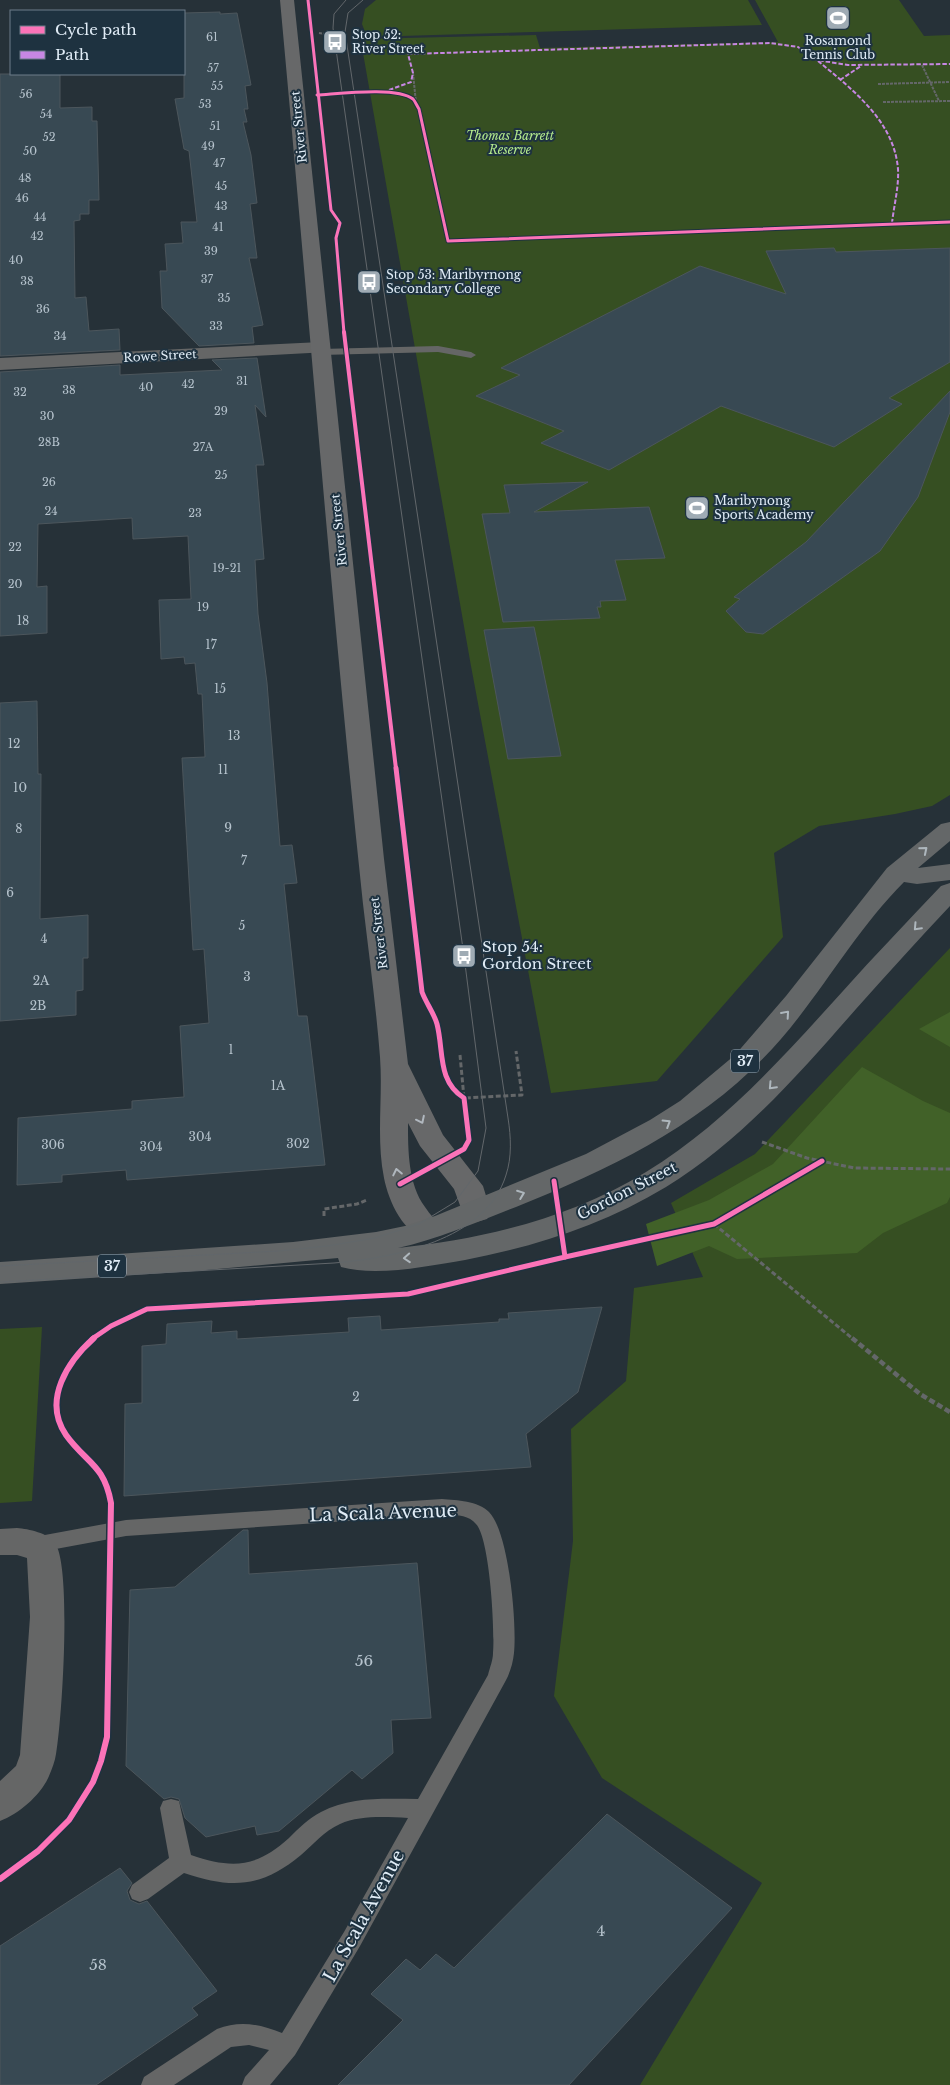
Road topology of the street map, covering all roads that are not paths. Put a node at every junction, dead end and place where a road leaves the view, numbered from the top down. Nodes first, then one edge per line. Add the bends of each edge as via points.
1 (287, 0) edge
2 (321, 350) junction
3 (471, 355) dead end
4 (0, 364) edge
5 (950, 829) edge
6 (950, 872) edge
7 (896, 874) junction
8 (950, 891) edge
9 (394, 1059) junction
10 (476, 1212) junction
11 (428, 1229) junction
12 (467, 1249) junction
13 (225, 1259) junction
14 (0, 1274) edge
15 (17, 1543) edge
16 (0, 1805) edge
17 (171, 1808) dead end
18 (424, 1808) junction
19 (181, 1862) junction
20 (140, 1892) dead end
21 (287, 2047) junction
22 (153, 2085) edge
23 (254, 2085) edge

1 - 2 street, River Street
2 - 3 lane via 438,349
2 - 4 street, Rowe Street
2 - 9 street, River Street
7 -> 5 main road, 37
6 - 7 main road via 917,876
10 -> 7 main road, 37 via 577,1171 637,1141 694,1106 745,1061 800,998
8 -> 12 main road, Gordon Street / 37 via 806,1051 760,1098 690,1158 613,1201 530,1233
9 -> 10 street, River Street via 430,1139 468,1186
11 -> 9 street, River Street via 410,1209 396,1165 393,1140
10 - 11 main road, 37
10 - 12 main road via 476,1230
11 - 12 main road
11 - 13 main road, Gordon Street / 37 via 380,1241
12 -> 13 main road, Gordon Street / 37 via 391,1259
13 - 14 main road, Gordon Street / 37
15 - 16 street, La Scala Avenue via 44,1556 48,1589 38,1755 31,1775
15 - 18 lane, La Scala Avenue via 126,1528 436,1507 462,1509 483,1518 494,1545 504,1657 490,1692
17 - 19 lane
18 - 19 lane via 342,1813 318,1826 273,1863 251,1873 237,1876 218,1874
18 - 21 lane, La Scala Avenue via 337,1965
19 - 20 lane
21 - 22 lane via 256,2034 235,2034 216,2041
21 - 23 lane, La Scala Avenue

